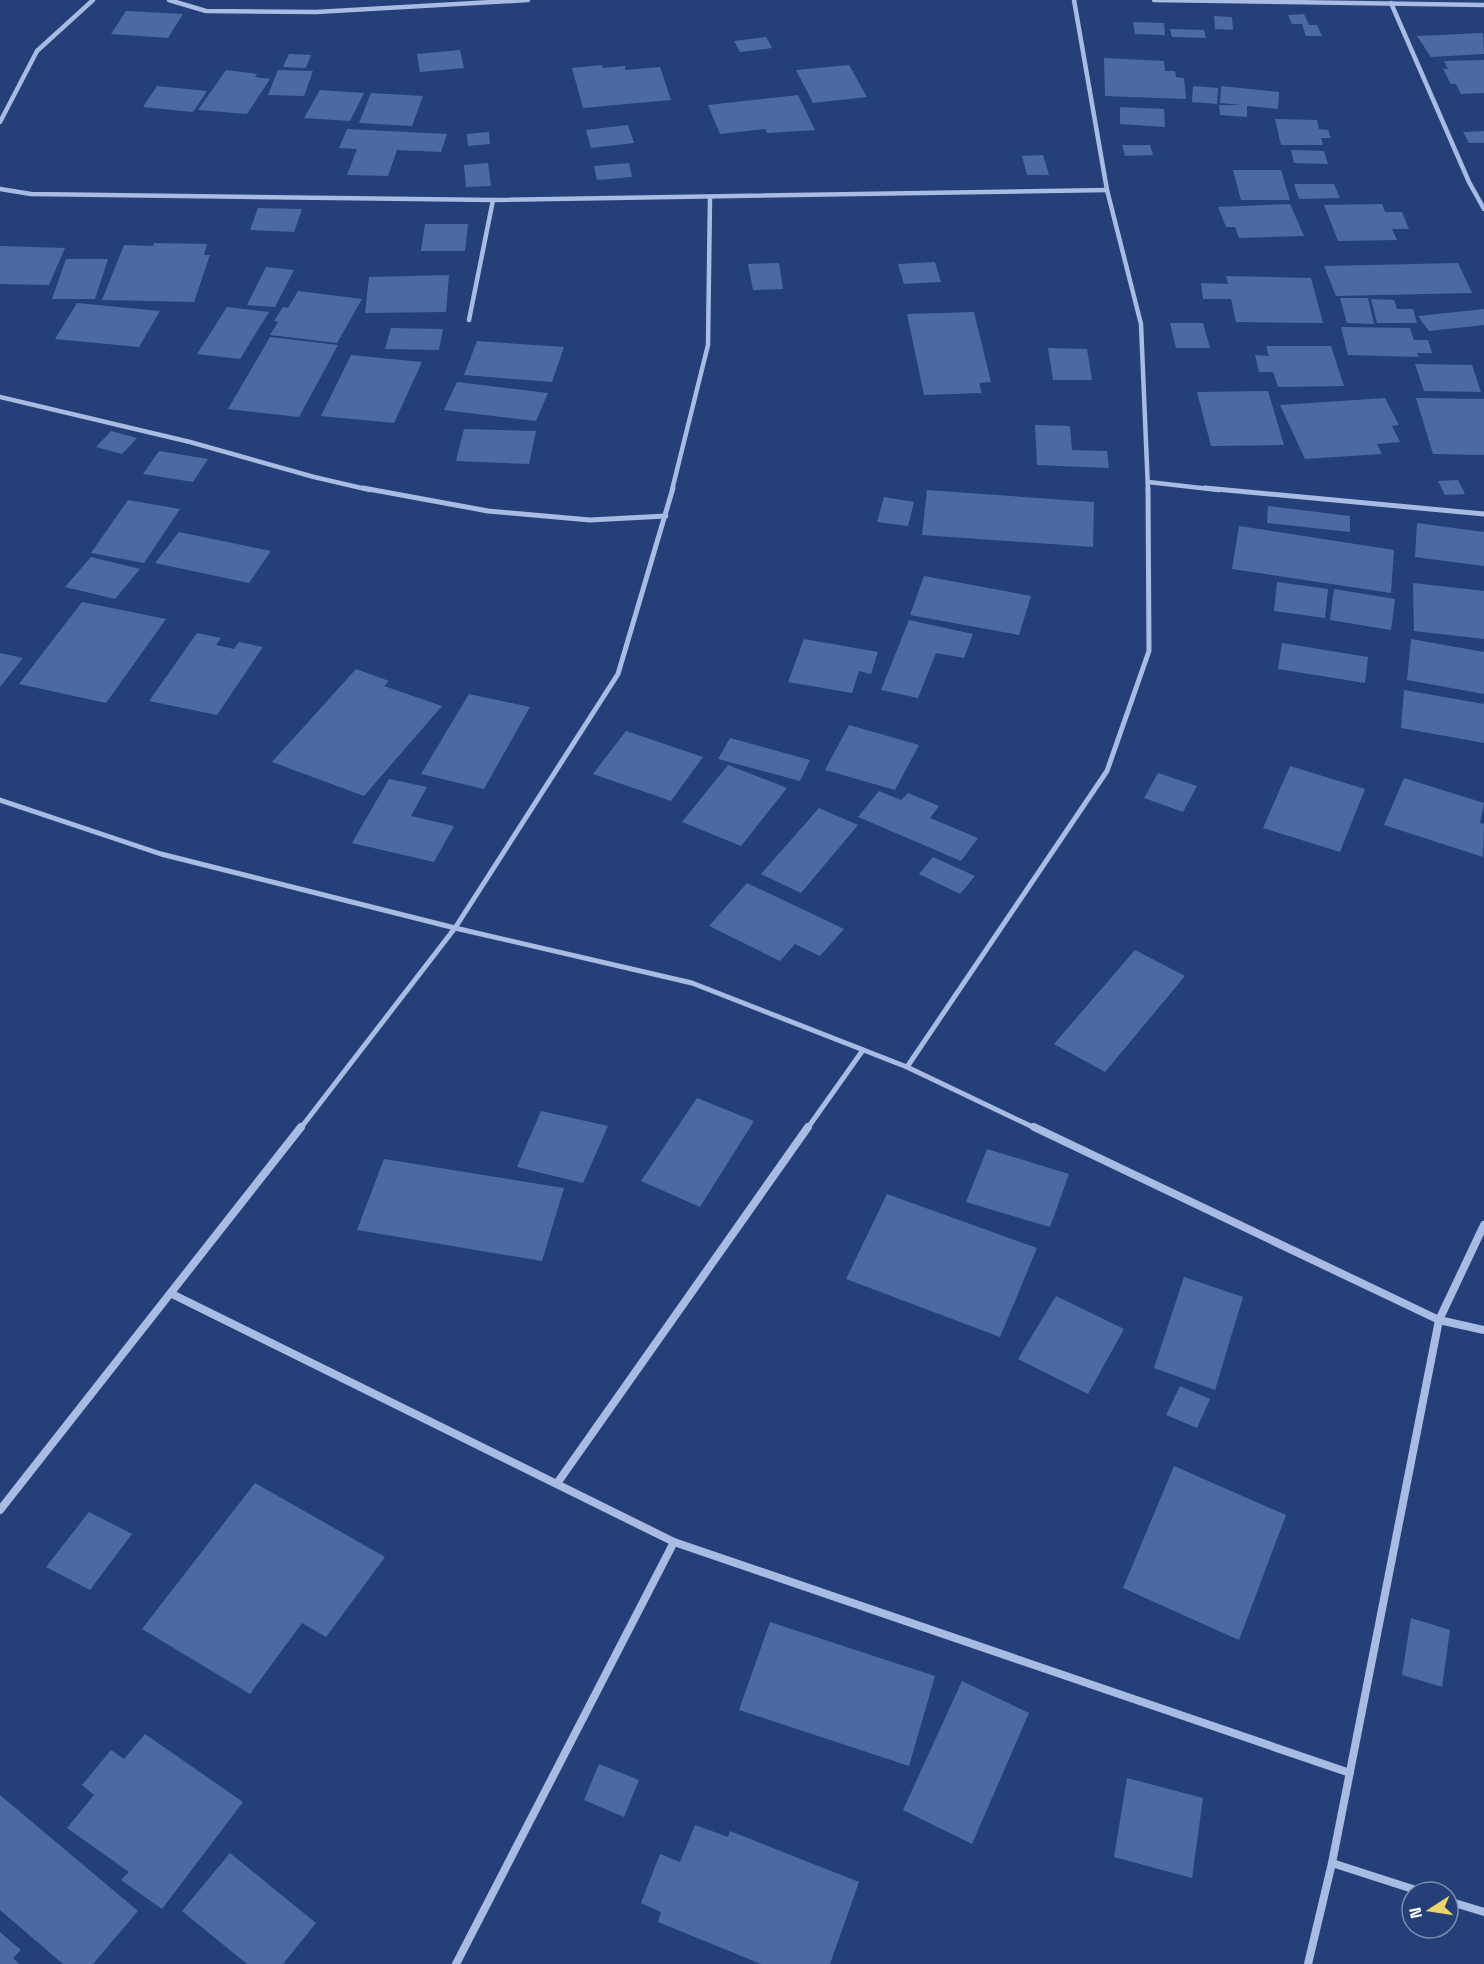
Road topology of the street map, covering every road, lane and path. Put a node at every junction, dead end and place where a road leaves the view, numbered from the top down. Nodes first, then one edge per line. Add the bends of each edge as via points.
1 (93, 0) edge
2 (169, 0) edge
3 (528, 0) edge
4 (1074, 0) edge
5 (1154, 0) edge
6 (1351, 2) edge
7 (1391, 3) junction
8 (1484, 5) edge
9 (0, 122) edge
10 (0, 189) edge
11 (1107, 190) junction
12 (710, 198) junction
13 (493, 200) junction
14 (1484, 209) edge
15 (469, 320) dead end
16 (0, 397) edge
17 (1148, 482) junction
18 (1484, 514) edge
19 (666, 516) junction
20 (0, 800) edge
21 (455, 928) junction
22 (862, 1050) junction
23 (907, 1067) junction
24 (1484, 1224) edge
25 (172, 1294) junction
26 (1439, 1320) junction
27 (1484, 1330) edge
28 (558, 1482) junction
29 (0, 1510) edge
30 (674, 1542) junction
31 (1350, 1773) junction
32 (1332, 1863) junction
33 (1400, 1885) edge
34 (1460, 1904) edge
35 (1484, 1912) edge
36 (456, 1964) edge
37 (1308, 1964) edge

1 - 9 street via 37,51
2 - 3 street via 206,11 316,12
4 - 11 street
5 - 6 street
6 - 7 street
7 - 8 street
7 - 14 street
10 - 13 street via 31,194
11 - 12 street
11 - 17 street via 1141,324
12 - 13 street
12 - 19 street via 708,345
13 - 15 street
16 - 19 street via 190,441 314,477 414,498 488,511 590,520
17 - 18 street
17 - 23 street via 1149,651 1107,771
19 - 21 street via 618,674
20 - 21 street via 161,855
21 - 22 street via 692,983
21 - 25 street
22 - 23 street
22 - 28 street
23 - 26 street
24 - 26 street
25 - 28 street
25 - 29 street
26 - 27 street
26 - 31 street
28 - 30 street
30 - 31 street
30 - 36 street
31 - 32 street
32 - 33 street
32 - 37 street
34 - 35 street

